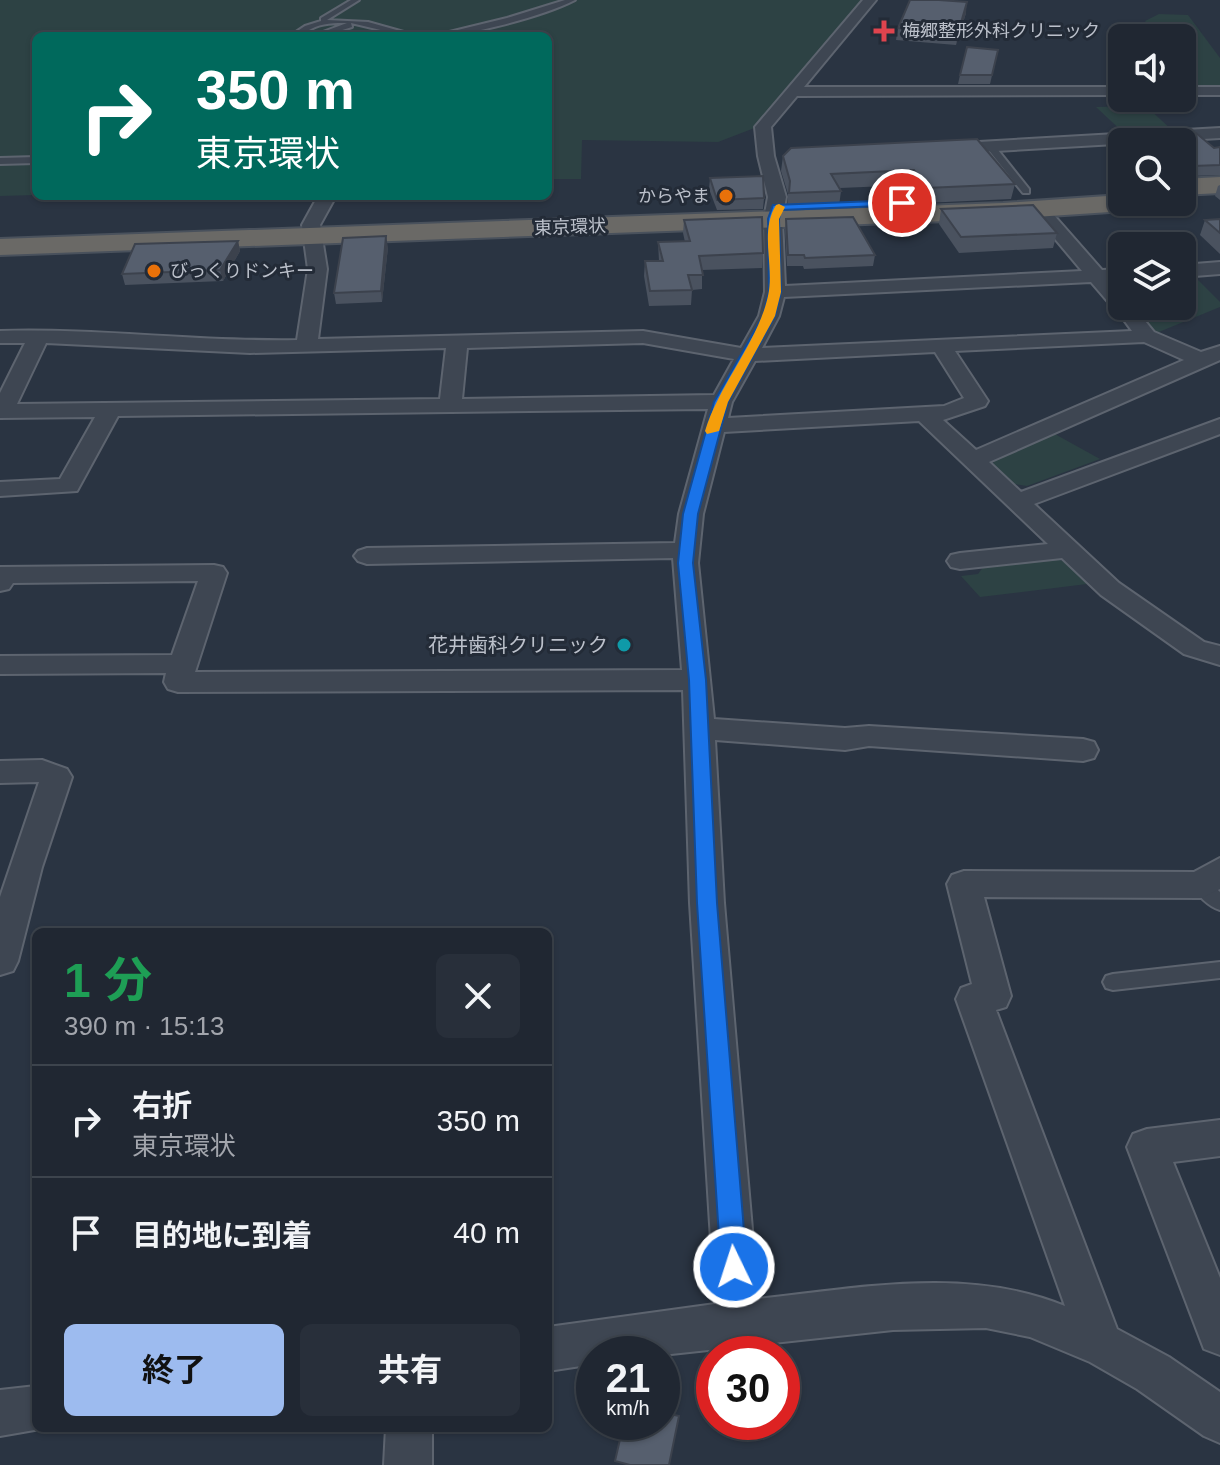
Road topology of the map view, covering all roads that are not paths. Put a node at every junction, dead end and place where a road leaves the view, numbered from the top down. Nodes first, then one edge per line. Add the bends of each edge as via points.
1 (356, 0) edge
2 (572, 0) edge
3 (870, 0) edge
4 (318, 22) junction
5 (359, 22) junction
6 (301, 32) edge
7 (328, 32) edge
8 (398, 32) edge
9 (455, 32) edge
10 (1108, 91) edge
11 (1196, 91) edge
12 (1219, 91) edge
13 (794, 92) junction
14 (1220, 133) edge
15 (991, 147) junction
16 (931, 149) edge
17 (32, 160) edge
18 (0, 161) edge
19 (1220, 185) edge
20 (1196, 186) edge
21 (1108, 192) edge
22 (1220, 197) edge
23 (1196, 198) edge
24 (325, 200) edge
25 (1032, 200) junction
26 (1108, 201) edge
27 (775, 213) junction
28 (313, 231) junction
29 (0, 236) edge
30 (0, 247) edge
31 (1220, 268) edge
32 (1196, 270) edge
33 (1097, 276) junction
34 (1108, 276) edge
35 (1108, 289) edge
36 (775, 292) junction
37 (1134, 320) edge
38 (39, 336) junction
39 (1147, 336) junction
40 (0, 337) edge
41 (457, 343) junction
42 (306, 345) junction
43 (941, 346) junction
44 (746, 355) junction
45 (1210, 356) edge
46 (450, 405) junction
47 (110, 410) junction
48 (1, 411) edge
49 (717, 414) junction
50 (925, 415) junction
51 (1220, 426) edge
52 (971, 461) junction
53 (0, 489) edge
54 (1015, 502) junction
55 (687, 550) junction
56 (1066, 550) junction
57 (367, 556) dead end
58 (960, 561) dead end
59 (0, 583) edge
60 (1220, 656) edge
61 (183, 664) junction
62 (0, 665) edge
63 (697, 680) junction
64 (699, 728) junction
65 (1083, 750) dead end
66 (0, 772) edge
67 (12, 867) edge
68 (1214, 887) edge
69 (0, 961) edge
70 (1220, 970) edge
71 (1113, 982) dead end
72 (1220, 1138) edge
73 (738, 1322) junction
74 (1220, 1333) edge
75 (1100, 1342) junction
76 (552, 1348) edge
77 (32, 1409) edge
78 (0, 1413) edge
79 (1220, 1420) edge
80 (409, 1432) edge
81 (408, 1465) edge

1 - 4 lane
2 - 9 lane
3 - 13 street
4 - 5 lane
4 - 6 lane
5 - 7 lane
5 - 8 lane
10 - 13 street
11 - 12 street
13 - 27 street via 763,127 773,156
14 - 15 street
15 - 16 street
15 - 25 lane
17 - 18 lane
19 - 20 highway
21 - 27 highway, 東京環状
22 - 23 highway
24 - 28 street
25 - 26 highway, 東京環状
25 - 27 highway, 東京環状
25 - 33 street
27 - 28 highway, 東京環状
27 - 36 street
28 - 29 highway, 東京環状
28 - 30 highway, 東京環状
28 - 42 street via 313,318
31 - 32 street
33 - 34 street
33 - 35 street
33 - 36 street
36 - 44 street via 769,316
37 - 39 street
38 - 40 street
38 - 42 street
38 - 48 street
39 - 43 street
39 - 45 street
41 - 42 street
41 - 44 street via 643,337
41 - 46 street
43 - 44 street
43 - 50 street via 977,401
44 - 49 street
45 - 52 street
46 - 47 street
46 - 49 street
47 - 48 street
47 - 53 street via 68,486
49 - 50 street
49 - 55 street
50 - 52 street
51 - 54 street
52 - 54 street
54 - 56 street
55 - 57 street
55 - 63 street
56 - 58 street
56 - 60 street via 1110,589 1194,648
59 - 61 street via 2,575 214,573
61 - 62 street
61 - 63 street via 178,682
63 - 64 street
64 - 65 street
64 - 73 street
66 - 67 street via 42,771 56,777
67 - 69 street
68 - 75 street via 964,884 993,996 974,999
70 - 71 lane
72 - 74 street via 1147,1147
73 - 75 street via 948,1304 1027,1314
73 - 76 street
75 - 79 street
77 - 78 street
80 - 81 street

